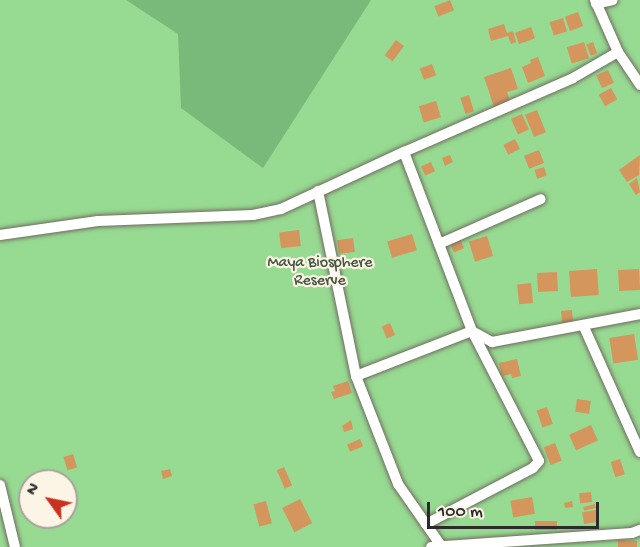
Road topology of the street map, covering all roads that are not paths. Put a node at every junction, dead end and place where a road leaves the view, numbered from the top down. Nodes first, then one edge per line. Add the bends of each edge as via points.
1 (613, 0) edge
2 (595, 2) edge
3 (618, 52) junction
4 (640, 85) edge
5 (404, 152) junction
6 (318, 191) junction
7 (541, 199) dead end
8 (0, 235) edge
9 (439, 244) junction
10 (640, 314) edge
11 (584, 327) junction
12 (472, 331) junction
13 (356, 376) junction
14 (640, 452) edge
15 (0, 485) edge
16 (426, 524) junction
17 (640, 530) edge
18 (442, 546) edge
19 (15, 547) edge
20 (431, 547) edge

1 - 2 street
2 - 3 street
3 - 4 street
3 - 5 street via 573,78
5 - 6 street
5 - 9 street
6 - 8 street via 281,209 253,215 98,220
6 - 13 street
7 - 9 street
9 - 12 street
10 - 11 street
11 - 12 street via 492,342
11 - 14 street
12 - 13 street
12 - 16 street via 538,461 533,468
13 - 16 street via 398,484
15 - 19 street
16 - 18 street
17 - 18 street
18 - 20 street

